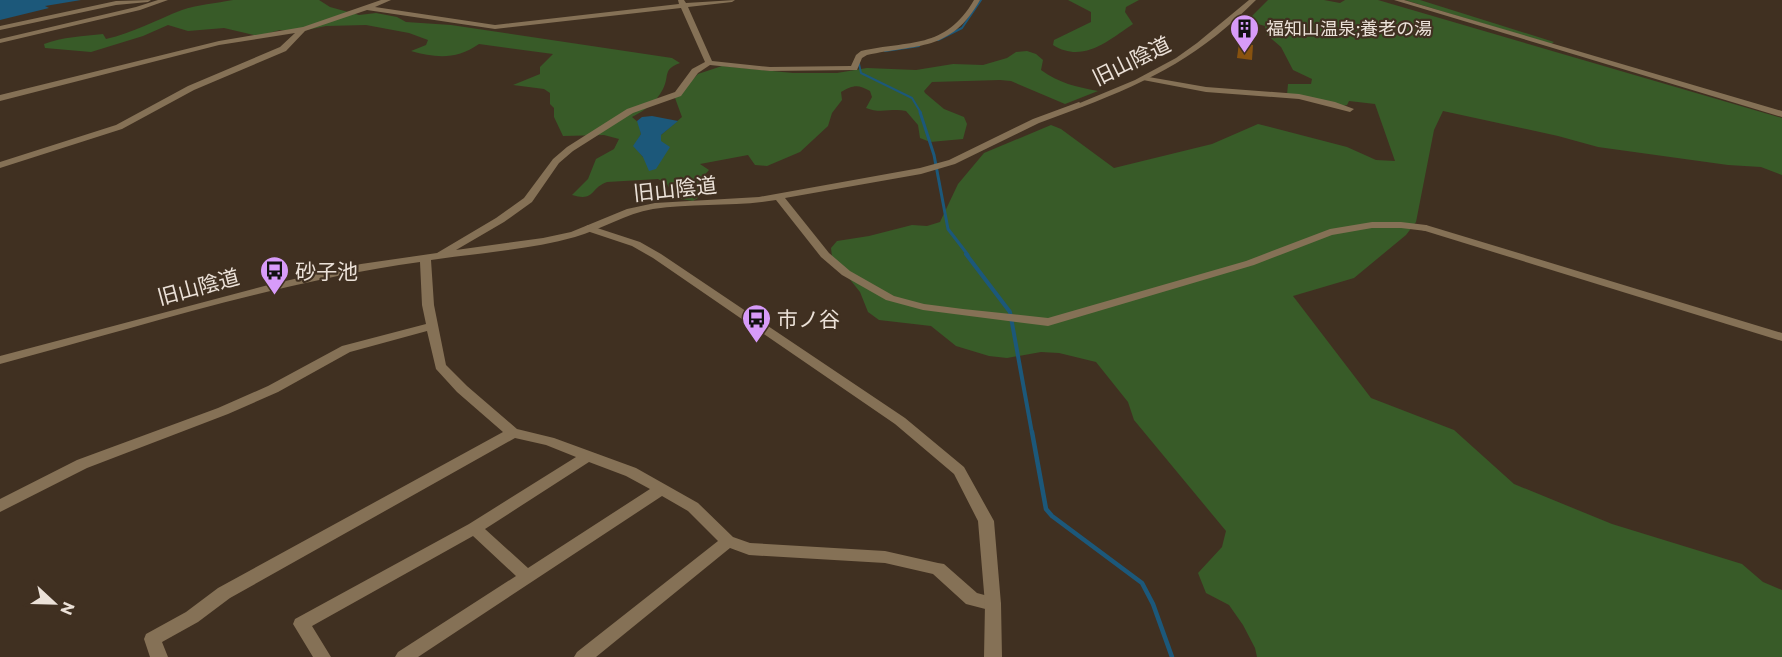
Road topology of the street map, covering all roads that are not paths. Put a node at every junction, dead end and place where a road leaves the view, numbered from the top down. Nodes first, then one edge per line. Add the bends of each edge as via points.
1 (148, 0) edge
2 (165, 0) edge
3 (388, 0) edge
4 (732, 0) edge
5 (977, 0) edge
6 (1253, 0) edge
7 (1397, 0) edge
8 (682, 3) edge
9 (368, 8) junction
10 (0, 28) edge
11 (304, 29) junction
12 (0, 41) edge
13 (709, 63) junction
14 (1146, 78) junction
15 (0, 98) edge
16 (1350, 109) dead end
17 (1782, 114) edge
18 (0, 165) edge
19 (779, 196) junction
20 (588, 228) junction
21 (439, 256) junction
22 (425, 258) junction
23 (431, 326) junction
24 (1782, 338) edge
25 (0, 360) edge
26 (513, 433) junction
27 (589, 455) junction
28 (662, 489) junction
29 (0, 506) edge
30 (474, 528) junction
31 (728, 541) junction
32 (527, 576) junction
33 (993, 604) junction
34 (159, 657) edge
35 (322, 657) edge
36 (404, 657) edge
37 (583, 657) edge
38 (993, 657) edge

1 - 10 street via 116,3
2 - 12 street
3 - 9 street
4 - 8 street
5 - 13 street via 958,28 949,34 913,46 864,53 854,68 770,69
6 - 14 street, 旧山陰道 via 1191,51
7 - 17 street
8 - 9 street via 484,27
8 - 13 street
9 - 11 street
11 - 15 street via 219,43
11 - 18 street via 283,49 191,88 119,128
13 - 21 street via 695,70 678,94 630,111 570,149 556,161 528,200
14 - 16 street via 1212,90 1314,97
14 - 19 street, 旧山陰道 via 1036,121 952,162
19 - 20 street, 旧山陰道 via 655,206
19 - 24 street via 825,255 846,273 890,298 963,313 1048,322 1250,263 1330,232 1401,225 1426,228
20 - 21 street, 旧山陰道 via 543,241
20 - 33 street via 636,244 657,256 900,421 959,471 986,520
21 - 22 street, 旧山陰道
22 - 23 street
22 - 25 street, 旧山陰道 via 361,267 272,287
23 - 26 street via 440,366
23 - 29 street via 346,349 273,389 82,464
26 - 27 street
26 - 34 street via 224,593 152,639
27 - 28 street
27 - 30 street
28 - 31 street via 693,507
28 - 32 street
30 - 32 street
30 - 35 street via 302,624
31 - 33 street via 749,549 885,557 938,569 972,599
31 - 37 street
32 - 36 street
33 - 38 street

